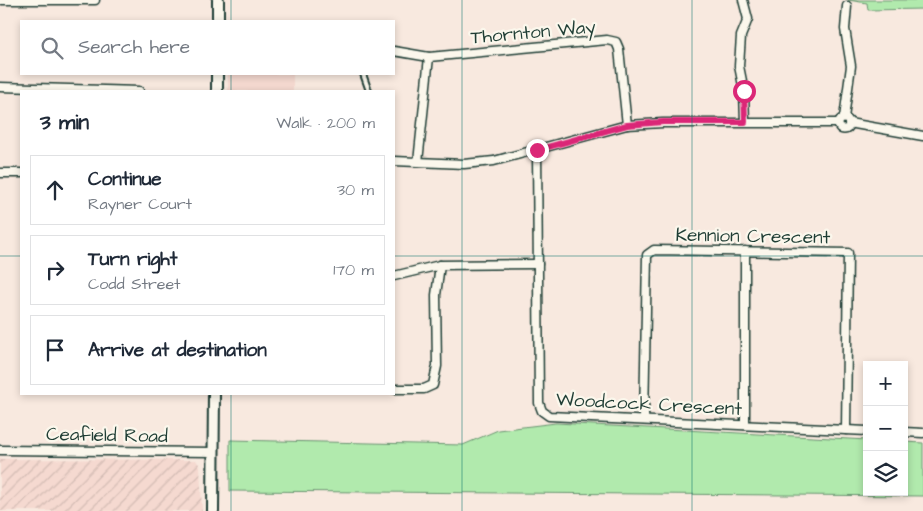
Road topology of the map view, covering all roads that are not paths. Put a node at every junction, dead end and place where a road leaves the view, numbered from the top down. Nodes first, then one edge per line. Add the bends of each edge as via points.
1 (0, 0) edge
2 (95, 0) edge
3 (218, 0) edge
4 (743, 0) edge
5 (846, 6) dead end
6 (218, 20) edge
7 (395, 51) edge
8 (429, 57) junction
9 (217, 75) edge
10 (363, 75) edge
11 (0, 87) edge
12 (92, 90) edge
13 (217, 90) edge
14 (368, 90) edge
15 (844, 121) junction
16 (745, 122) junction
17 (627, 125) junction
18 (923, 136) edge
19 (537, 150) junction
20 (395, 161) edge
21 (418, 162) junction
22 (0, 173) edge
23 (20, 173) edge
24 (745, 251) junction
25 (538, 264) junction
26 (440, 265) junction
27 (395, 276) edge
28 (395, 389) edge
29 (214, 395) edge
30 (644, 420) junction
31 (745, 425) junction
32 (846, 430) junction
33 (863, 431) edge
34 (908, 432) edge
35 (923, 433) edge
36 (0, 450) edge
37 (214, 452) junction
38 (213, 511) edge

1 - 2 street
3 - 6 main road
4 - 16 street via 748,19 742,36 739,66
5 - 15 street via 845,29 851,66
7 - 8 street, Thornton Way
8 - 17 street, Thornton Way via 607,40 616,42
8 - 21 street
9 - 13 main road
10 - 14 lane
11 - 12 street
15 - 16 street
15 - 18 street
16 - 17 street
17 - 19 street
19 - 21 street via 472,164
19 - 25 street, Woodcock Crescent
20 - 21 street
22 - 23 street
24 - 30 street, Kennion Crescent via 654,250 647,255
24 - 31 street
24 - 32 street, Kennion Crescent via 848,253
25 - 26 street
25 - 30 street, Woodcock Crescent via 539,403 542,411 549,416
26 - 27 street
26 - 28 street via 436,295 437,366 433,384 424,388
29 - 37 main road
30 - 31 street, Woodcock Crescent
31 - 32 street, Woodcock Crescent
32 - 33 street, Woodcock Crescent
34 - 35 street
36 - 37 street, Ceafield Road
37 - 38 main road

